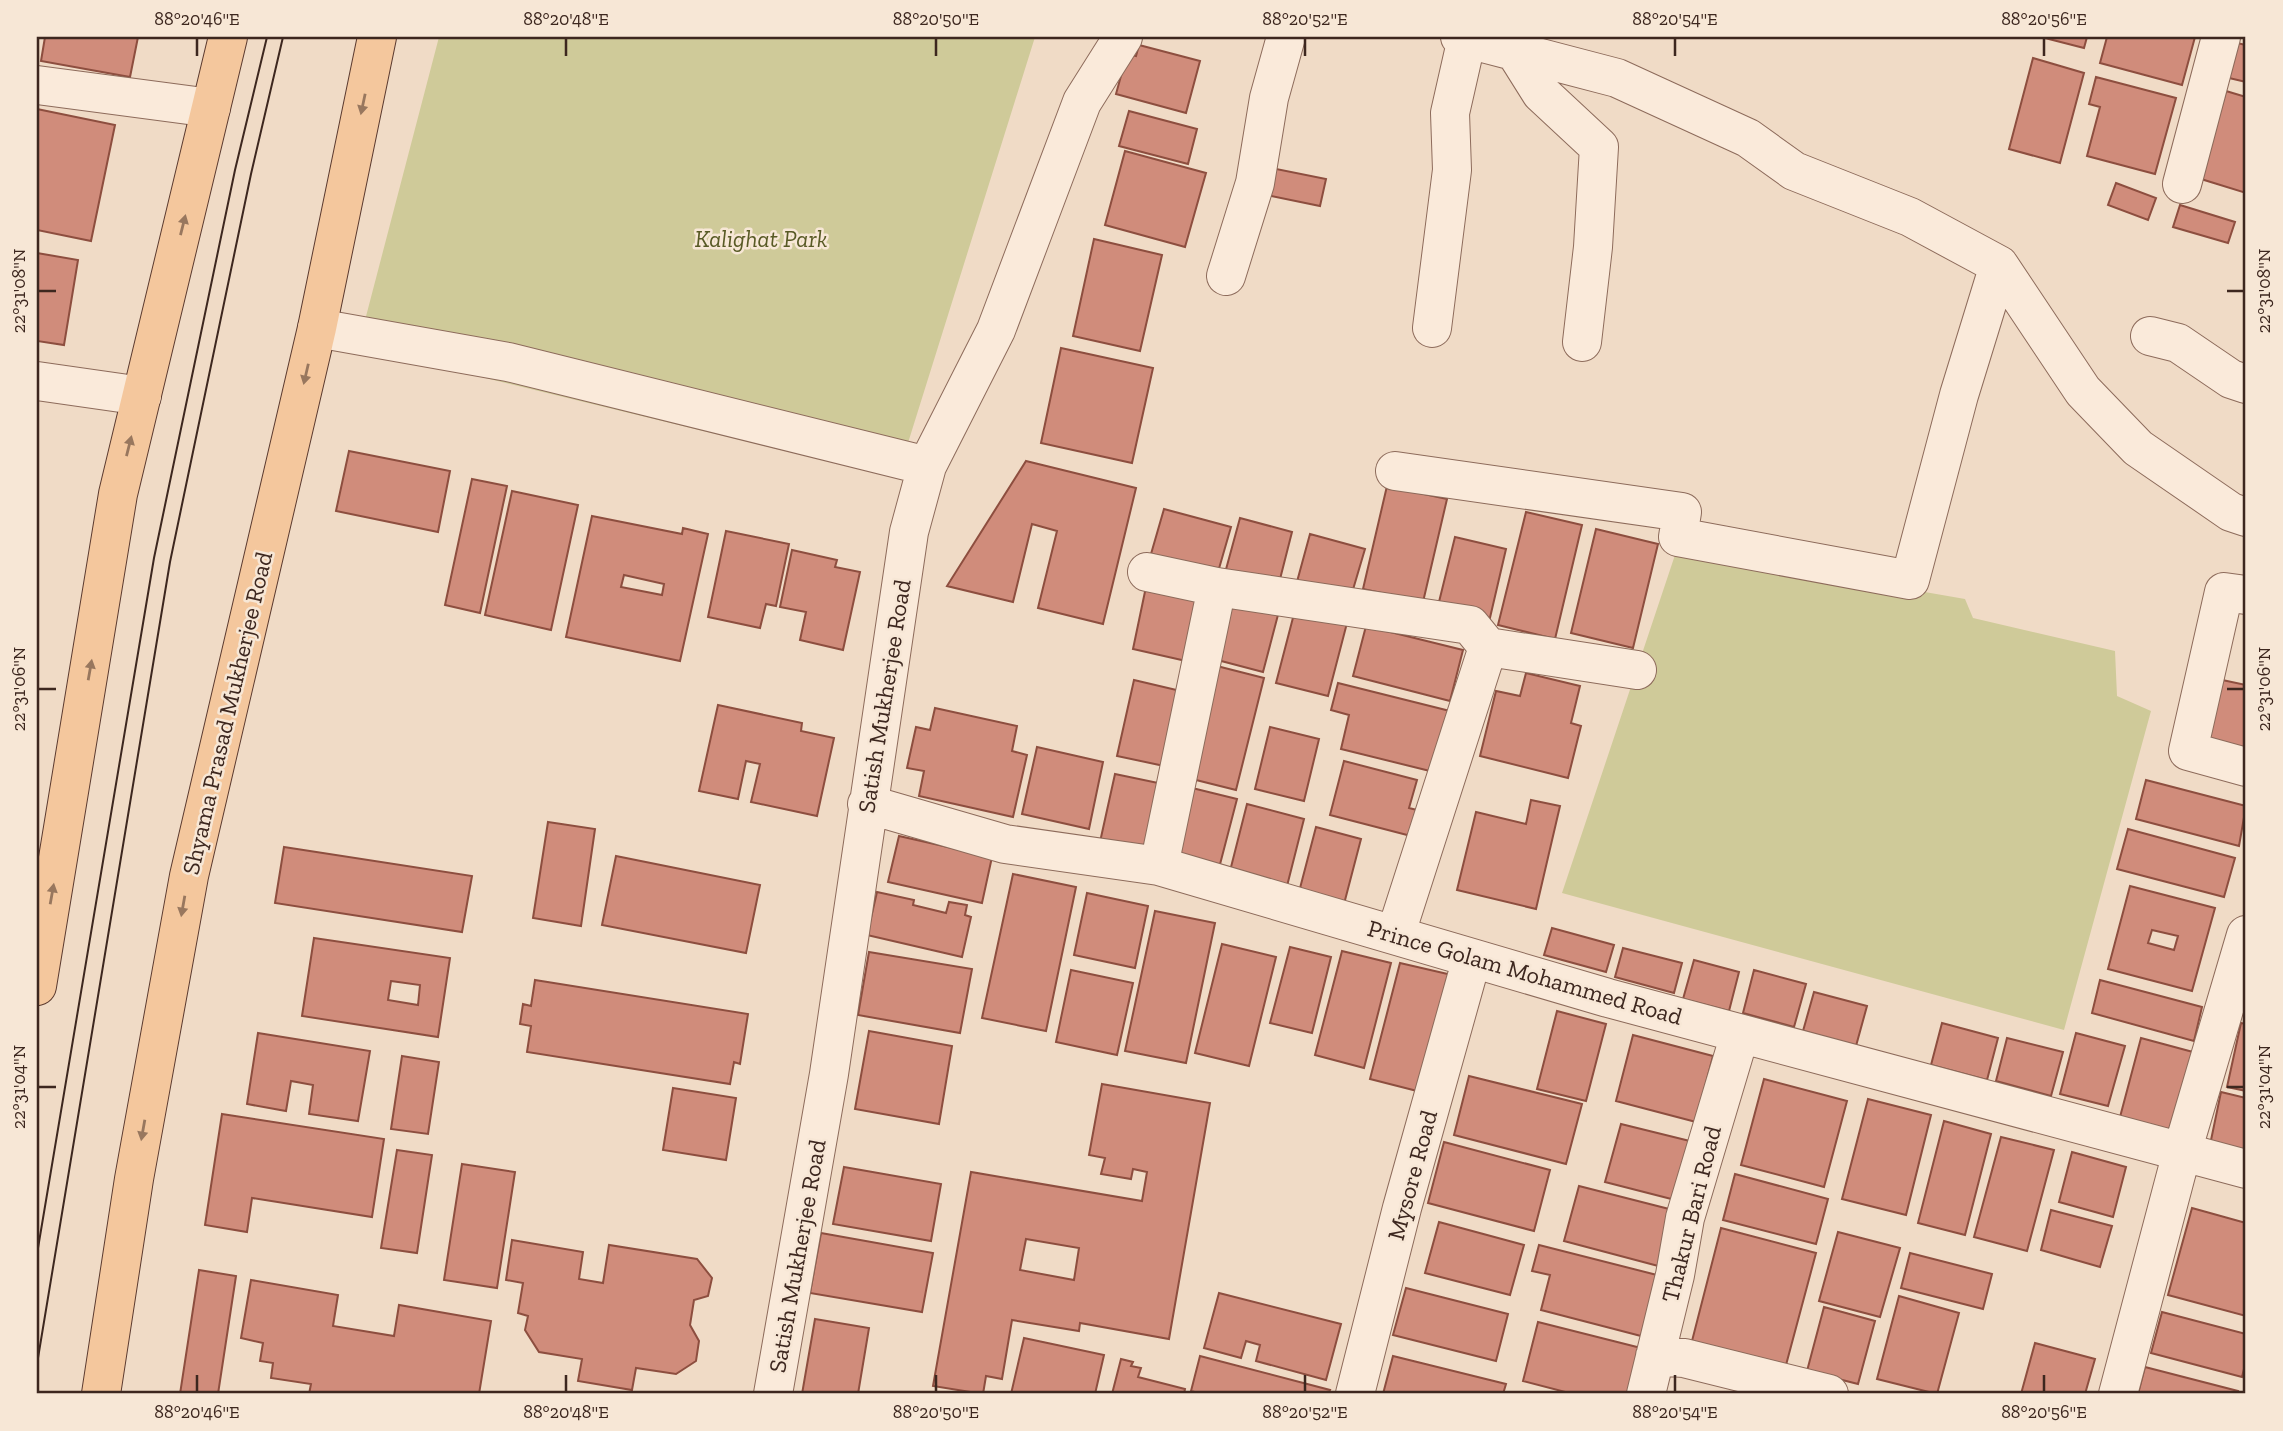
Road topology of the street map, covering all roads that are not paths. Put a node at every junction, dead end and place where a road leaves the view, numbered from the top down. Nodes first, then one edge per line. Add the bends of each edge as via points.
1 (228, 37) edge
2 (377, 37) edge
3 (1123, 37) edge
4 (1286, 37) edge
5 (2221, 37) edge
6 (1463, 38) edge
7 (1514, 51) junction
8 (37, 85) edge
9 (211, 108) junction
10 (2182, 184) dead end
11 (1999, 265) junction
12 (1226, 276) dead end
13 (317, 328) junction
14 (1432, 328) dead end
15 (2150, 336) dead end
16 (1582, 342) dead end
17 (37, 381) edge
18 (2246, 384) edge
19 (142, 396) junction
20 (927, 466) junction
21 (1395, 471) dead end
22 (2246, 517) edge
23 (1147, 572) dead end
24 (1217, 587) junction
25 (2246, 595) edge
26 (1488, 647) junction
27 (1637, 670) dead end
28 (2246, 767) edge
29 (867, 804) junction
30 (1159, 866) junction
31 (1396, 933) junction
32 (2246, 935) edge
33 (1472, 958) junction
34 (37, 986) edge
35 (1740, 1034) junction
36 (2182, 1152) junction
37 (2246, 1169) edge
38 (1655, 1356) junction
39 (101, 1394) edge
40 (773, 1394) edge
41 (1355, 1394) edge
42 (1646, 1394) edge
43 (1829, 1394) edge
44 (2118, 1394) edge

1 - 9 main road
2 -> 13 main road, Shyama Prasad Mukherjee Road
3 - 20 street, Satish Mukherjee Road via 1082,102 996,330
4 - 12 street via 1269,99 1255,183
5 - 10 street
6 - 7 street
6 - 14 street via 1450,113 1452,170
7 - 11 street via 1617,78 1748,138 1794,172 1910,217
7 - 16 street via 1541,93 1599,147
8 - 9 street
19 -> 9 main road
11 - 21 street via 1910,580 1678,537 1682,512
11 - 22 street via 2083,391 2129,438 2231,512
13 - 20 street via 508,362
13 -> 39 main road, Shyama Prasad Mukherjee Road via 189,876
15 - 18 street via 2178,343
17 - 19 street
34 -> 19 main road via 118,494
20 - 29 street, Satish Mukherjee Road via 908,532
23 - 24 street
24 - 26 street via 1470,625
24 - 30 street
25 - 28 street via 2224,592 2188,751
26 - 27 street
26 - 31 street
29 - 30 street, Prince Golam Mohammed Road via 1005,844
29 - 40 street, Satish Mukherjee Road via 829,1074
30 - 31 street, Prince Golam Mohammed Road
31 - 33 street, Prince Golam Mohammed Road
32 - 36 street
33 - 35 street, Prince Golam Mohammed Road
33 - 41 street, Mysore Road
35 - 36 street, Prince Golam Mohammed Road
35 - 38 street, Thakur Bari Road via 1685,1218
36 - 37 street, Prince Golam Mohammed Road
36 - 44 street
38 - 42 street, Thakur Bari Road
38 - 43 street via 1684,1358

